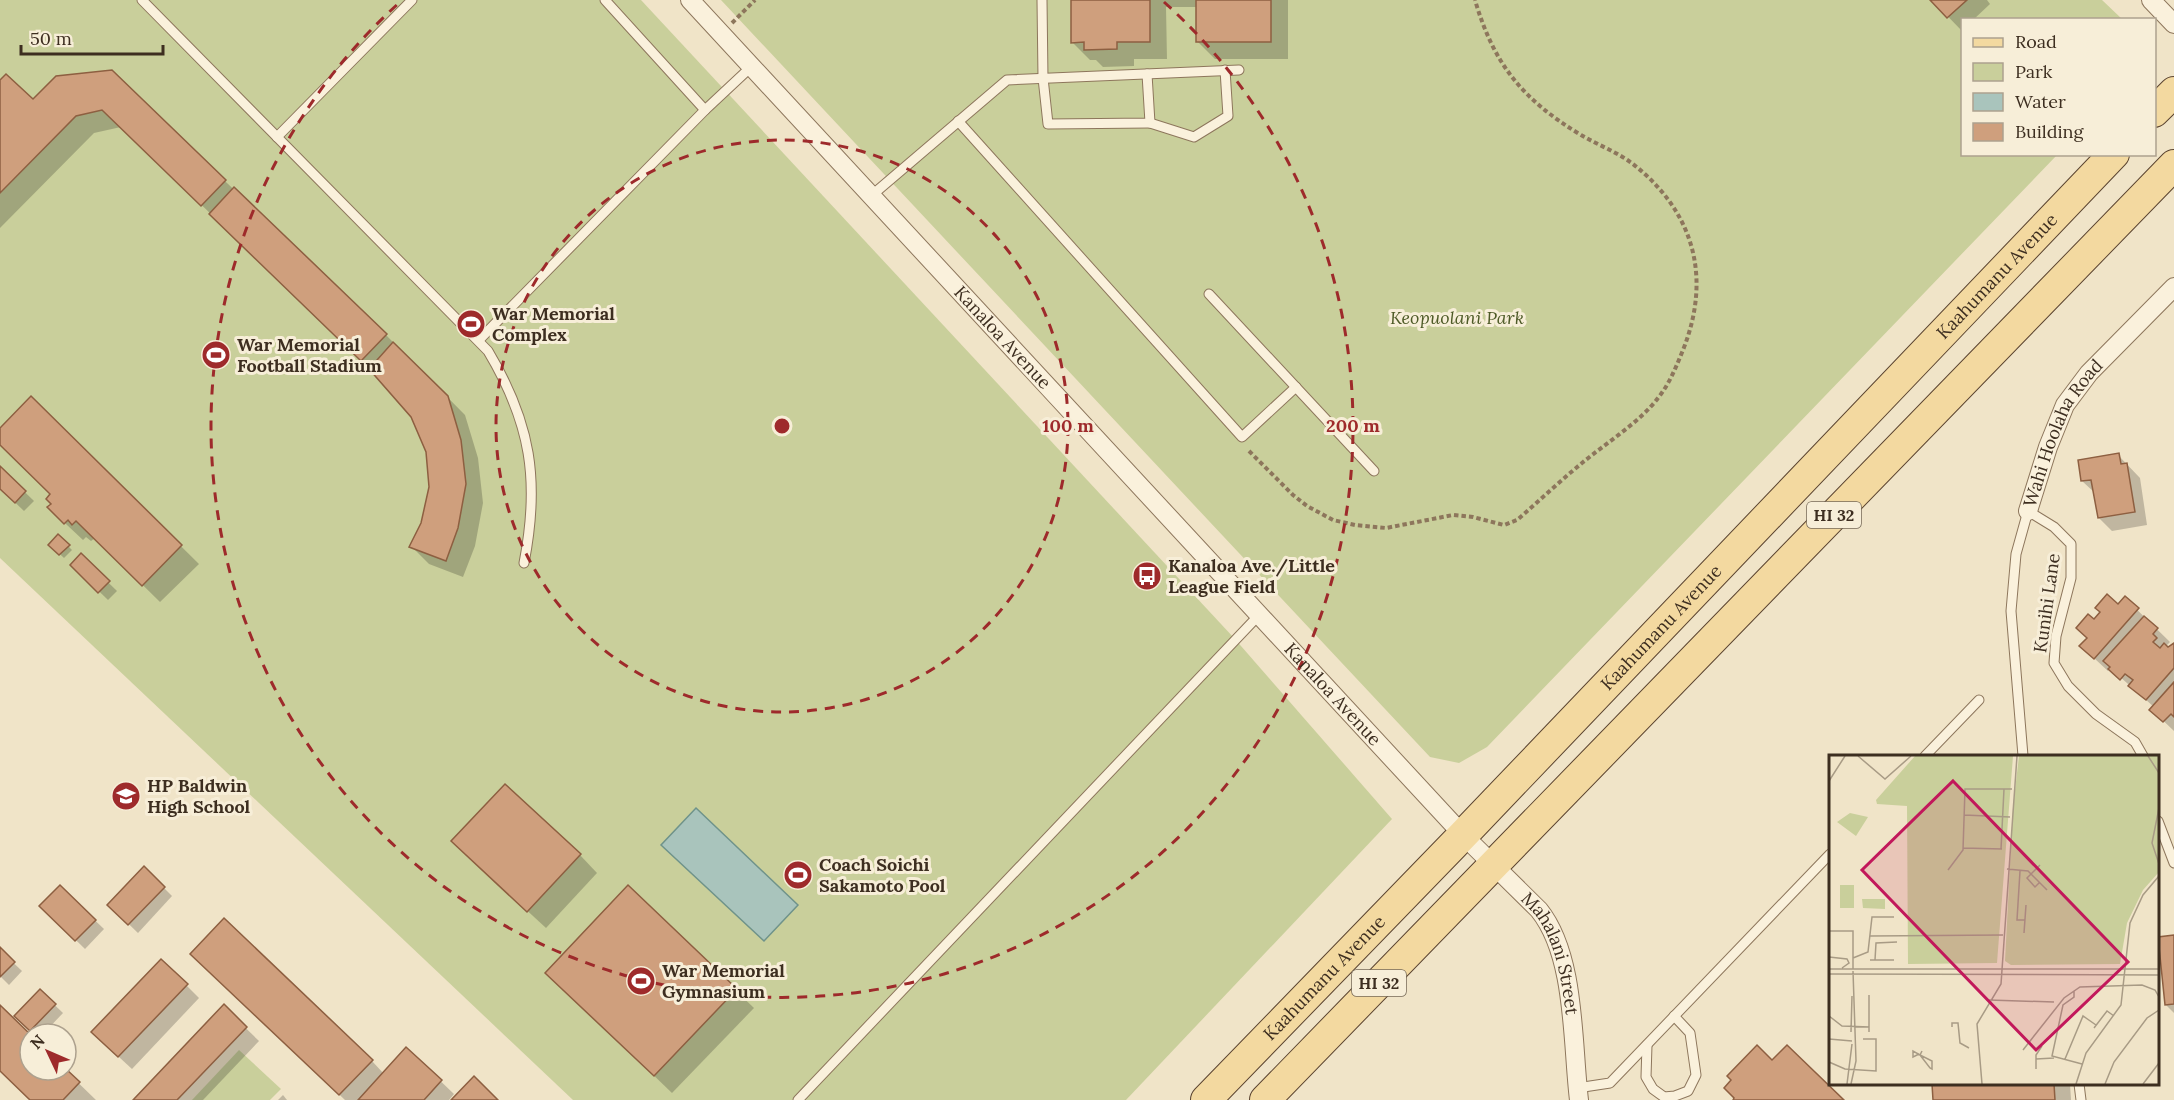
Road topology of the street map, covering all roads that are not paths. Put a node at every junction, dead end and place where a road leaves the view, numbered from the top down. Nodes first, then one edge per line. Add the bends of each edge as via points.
1 (142, 0) edge
2 (412, 0) edge
3 (605, 0) edge
4 (690, 0) edge
5 (1042, 0) edge
6 (2151, 0) edge
7 (2174, 24) edge
8 (751, 67) junction
9 (1225, 70) junction
10 (1239, 70) dead end
11 (1147, 74) junction
12 (1043, 78) junction
13 (2174, 92) edge
14 (705, 110) junction
15 (2156, 110) edge
16 (958, 121) junction
17 (1150, 123) junction
18 (278, 136) junction
19 (2112, 156) edge
20 (2174, 165) edge
21 (871, 196) junction
22 (2174, 287) edge
23 (1209, 294) dead end
24 (479, 340) junction
25 (1296, 387) junction
26 (1374, 471) dead end
27 (2028, 511) junction
28 (524, 563) dead end
29 (1260, 614) junction
30 (1979, 700) dead end
31 (1926, 755) edge
32 (2022, 755) edge
33 (2142, 755) edge
34 (2159, 826) edge
35 (1463, 835) junction
36 (1829, 855) edge
37 (2174, 862) edge
38 (1494, 866) junction
39 (1674, 1016) junction
40 (1647, 1045) junction
41 (2079, 1085) edge
42 (1578, 1094) edge
43 (798, 1100) edge
44 (1206, 1100) edge
45 (1265, 1100) edge
46 (2081, 1100) edge

1 - 18 lane
2 - 18 lane
3 - 14 lane
4 - 8 street, Kanaloa Avenue
5 - 12 lane
6 - 7 street
8 - 14 lane
8 - 21 street, Kanaloa Avenue
9 - 10 lane
9 - 11 lane
9 - 17 lane via 1228,116 1194,137
11 - 12 lane
11 - 17 lane
12 - 16 lane via 1007,80
12 - 17 lane via 1048,124
13 - 15 main road
14 - 24 lane
16 - 21 lane
16 - 25 lane via 1242,437
18 - 24 lane
19 - 35 main road, Kaahumanu Avenue / HI 32
20 - 38 main road, HI 32
21 - 29 street, Kanaloa Avenue
22 - 27 street, Wahi Hoolaha Road via 2089,373 2065,405
23 - 25 lane
24 - 28 lane via 504,378 526,438 532,500
25 - 26 lane
27 - 32 lane, Wahi Hoolaha Road via 2016,554 2011,611
27 - 33 lane, Kunihi Lane via 2054,527 2071,544 2071,578 2056,636 2054,663 2068,686 2096,714 2135,742
29 - 35 street, Kanaloa Avenue
29 - 43 lane
30 - 31 lane
34 - 37 lane
35 - 38 street, Mahalani Street
35 - 44 main road, Kaahumanu Avenue / HI 32
36 - 39 lane
38 - 42 street, Mahalani Street via 1539,910 1555,937 1568,986
38 - 45 main road, HI 32
39 - 40 lane
39 - 40 lane via 1690,1033 1696,1075 1688,1091 1664,1097 1653,1089 1646,1077
40 - 42 lane via 1610,1083
41 - 46 lane

